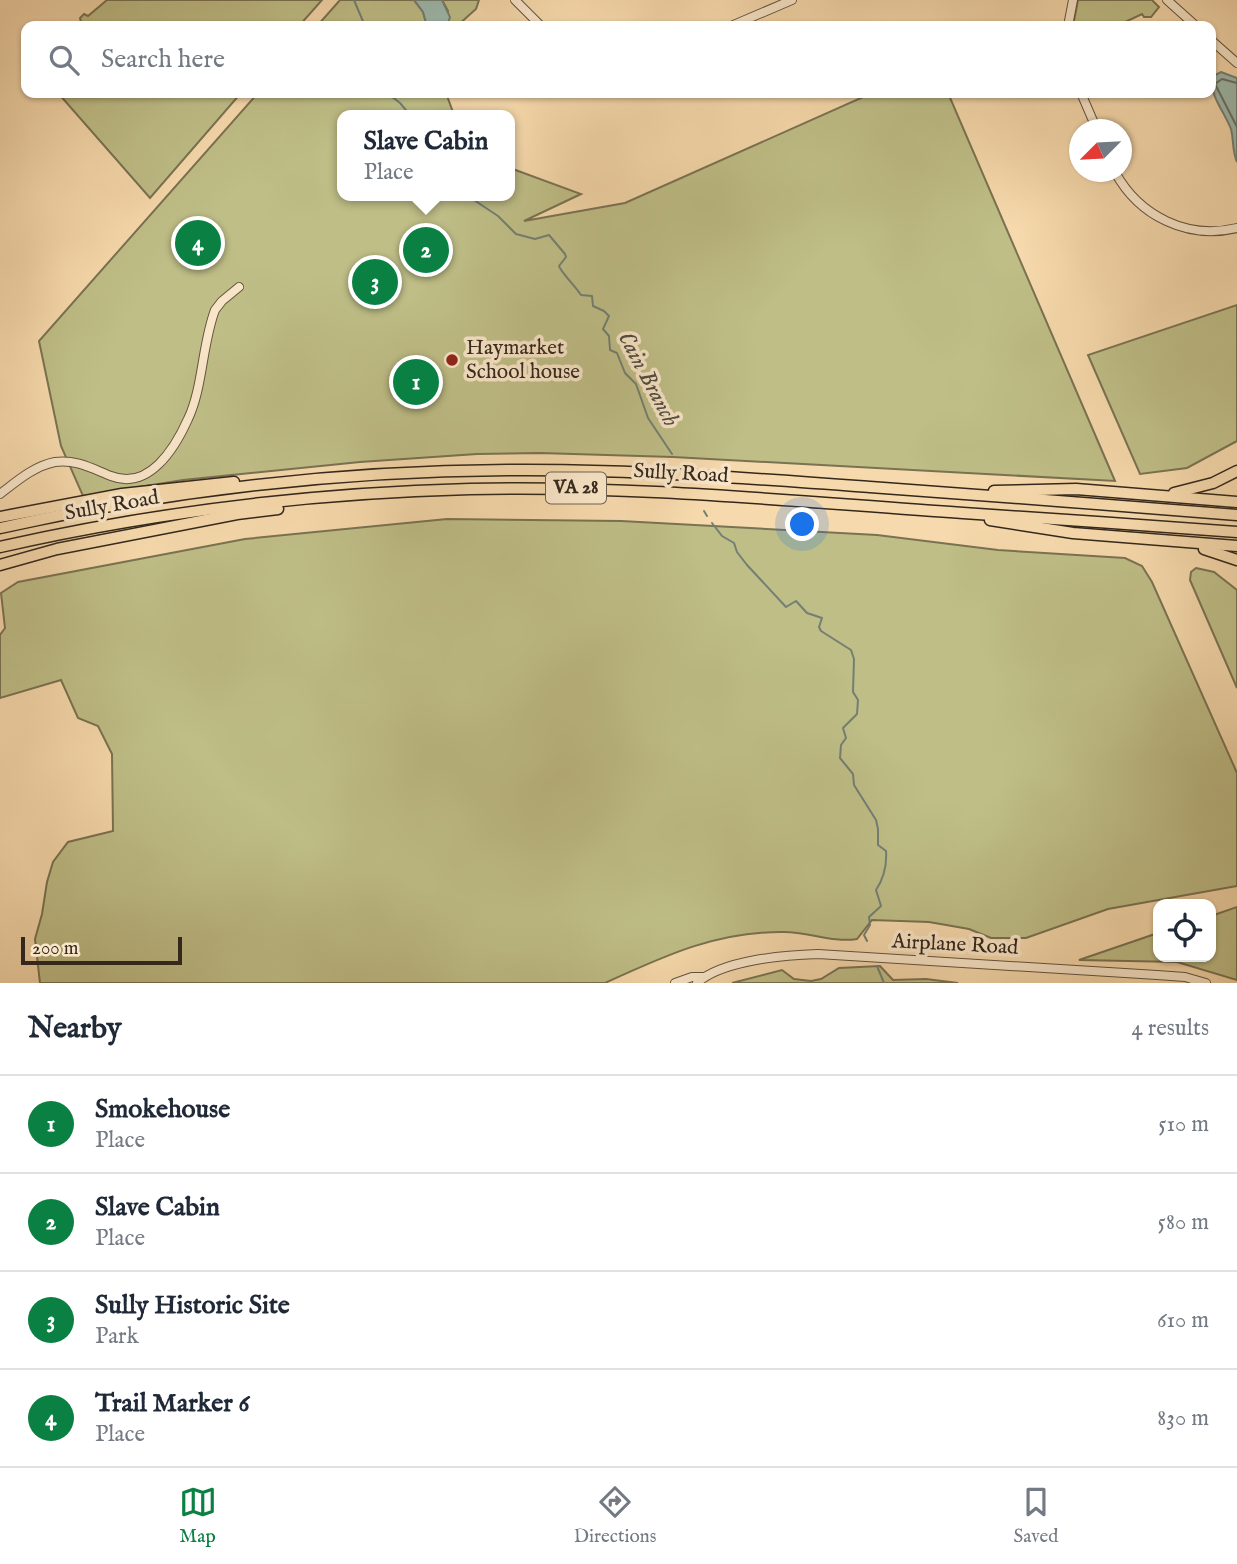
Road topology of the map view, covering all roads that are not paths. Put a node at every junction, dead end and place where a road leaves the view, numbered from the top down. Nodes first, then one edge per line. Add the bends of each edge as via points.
1 (515, 0) edge
2 (1073, 0) edge
3 (1167, 0) edge
4 (787, 1) edge
5 (536, 21) edge
6 (742, 21) edge
7 (1069, 21) edge
8 (1190, 21) edge
9 (1216, 44) edge
10 (1237, 63) edge
11 (1083, 98) edge
12 (1092, 119) edge
13 (1123, 182) edge
14 (1237, 228) edge
15 (239, 287) dead end
16 (1237, 471) edge
17 (272, 484) junction
18 (946, 493) junction
19 (0, 494) edge
20 (349, 495) junction
21 (1163, 496) junction
22 (1237, 502) edge
23 (932, 510) junction
24 (1237, 515) edge
25 (3, 516) edge
26 (0, 528) edge
27 (1237, 532) edge
28 (1174, 541) junction
29 (1237, 546) edge
30 (0, 547) edge
31 (57, 549) junction
32 (0, 559) edge
33 (1237, 560) edge
34 (0, 565) edge
35 (700, 980) edge
36 (675, 983) edge
37 (1206, 983) edge

1 - 5 street
2 - 7 street
3 - 8 street
4 - 6 street
9 - 10 street
11 - 12 street
13 - 14 street via 1137,201 1171,223 1205,231
15 - 19 street via 222,301 211,320 189,418 150,472 125,480 78,463 58,462 34,470
16 - 21 highway via 1203,487
17 - 18 highway, Sully Road / VA 28 via 419,472 566,470 692,474
17 - 25 highway via 226,482 140,491
17 - 26 highway, Sully Road / VA 28 via 117,505
18 - 21 highway via 1048,488
18 - 24 highway, Sully Road / VA 28
20 - 23 highway, Sully Road / VA 28 via 606,489
20 - 30 highway, Sully Road / VA 28 via 163,516
20 - 31 highway via 316,505 237,514
21 - 22 highway
23 - 27 highway, Sully Road / VA 28
23 - 28 highway via 1043,530
28 - 29 highway
28 - 33 highway
31 - 32 highway
31 - 34 highway
35 - 36 street, Airplane Road via 692,977
35 - 37 street, Airplane Road via 765,958 818,954 1185,977

